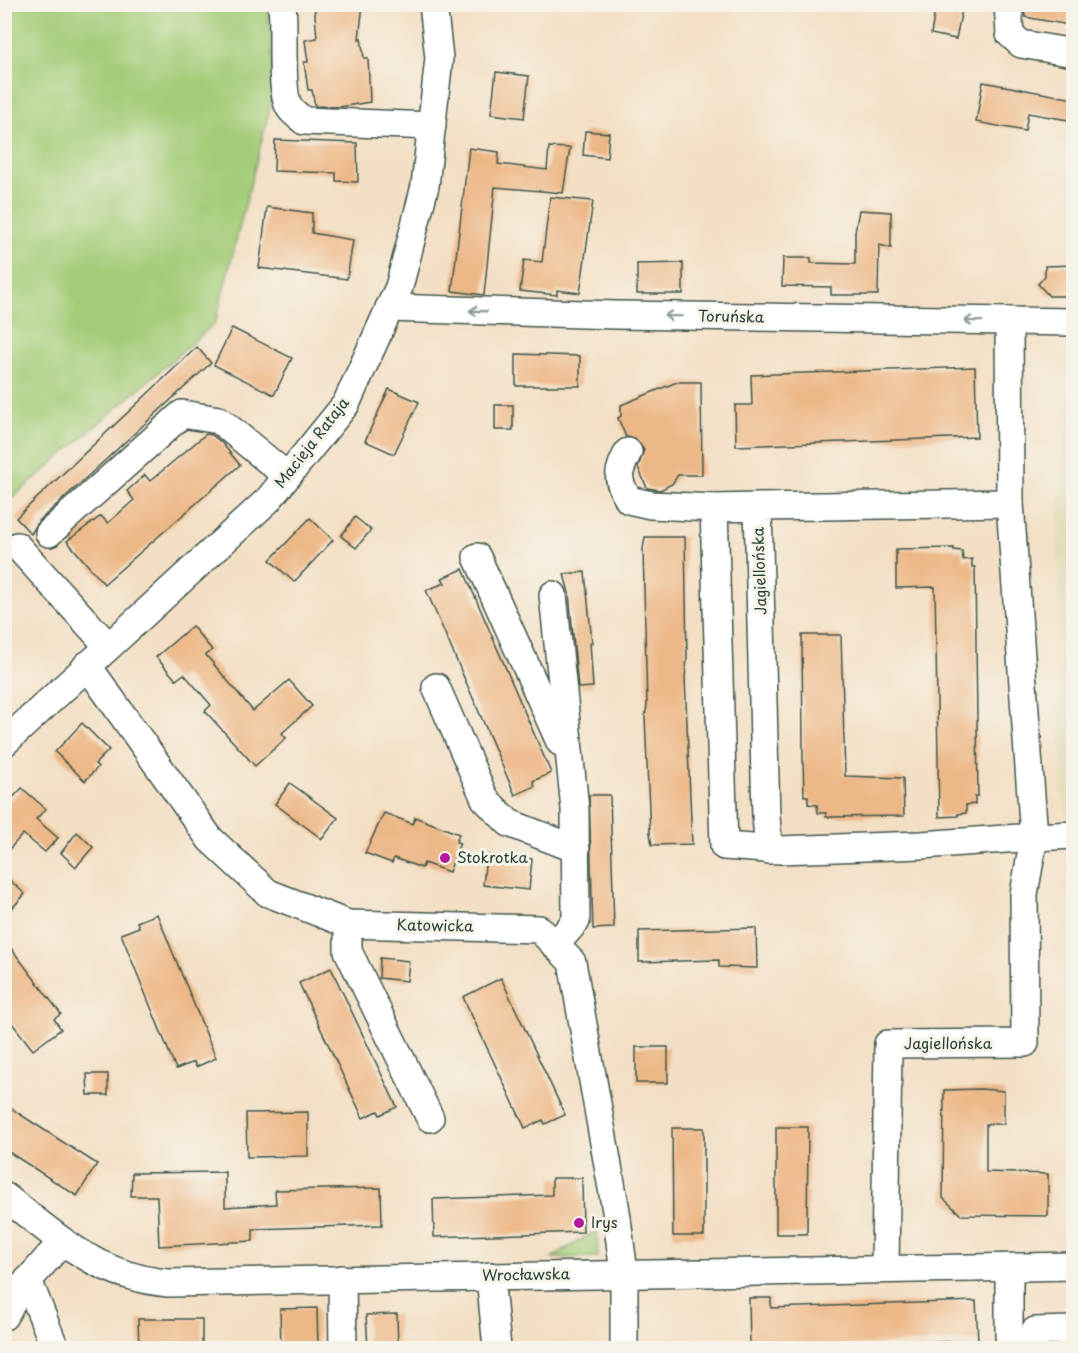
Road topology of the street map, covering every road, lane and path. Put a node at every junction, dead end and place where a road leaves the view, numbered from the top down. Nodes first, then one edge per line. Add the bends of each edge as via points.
1 (282, 4) edge
2 (433, 4) edge
3 (1008, 4) edge
4 (1074, 53) edge
5 (432, 126) junction
6 (389, 308) junction
7 (1009, 321) junction
8 (1074, 322) edge
9 (628, 452) dead end
10 (287, 476) junction
11 (696, 501) junction
12 (1011, 502) junction
13 (758, 507) junction
14 (49, 533) dead end
15 (17, 546) dead end
16 (477, 557) dead end
17 (553, 595) dead end
18 (108, 646) junction
19 (87, 665) junction
20 (436, 687) dead end
21 (4, 743) edge
22 (571, 765) junction
23 (1074, 835) edge
24 (1034, 837) junction
25 (576, 849) junction
26 (769, 850) junction
27 (348, 924) junction
28 (555, 945) junction
29 (430, 1118) dead end
30 (4, 1196) edge
31 (61, 1242) junction
32 (1074, 1266) edge
33 (1009, 1268) junction
34 (885, 1269) junction
35 (624, 1273) junction
36 (490, 1276) junction
37 (342, 1279) junction
38 (23, 1286) junction
39 (4, 1316) edge
40 (1074, 1330) edge
41 (55, 1348) edge
42 (343, 1348) edge
43 (497, 1348) edge
44 (624, 1348) edge
45 (1015, 1348) edge
46 (1036, 1348) edge

1 - 5 street via 284,93 289,108 304,121
2 - 5 street, Macieja Rataja via 439,58
3 - 4 street via 1010,34 1021,44
5 - 6 street, Macieja Rataja via 425,186 399,287
7 -> 6 street, Toruńska
6 - 10 street, Macieja Rataja via 346,404
7 - 8 street, Toruńska
7 - 12 street
9 - 11 street via 618,482 629,500 651,505
10 - 14 street via 219,420 182,414
10 - 18 street, Macieja Rataja via 268,500
11 - 13 street
11 - 26 street via 724,846
12 - 13 street, Jagiellońska
12 - 24 street, Jagiellońska
13 - 26 street, Jagiellońska
15 - 18 street
16 - 22 street
17 - 22 street
18 - 19 street, Macieja Rataja
19 - 21 street, Macieja Rataja
19 - 27 street, Katowicka via 210,839 268,893
20 - 25 street via 485,799 509,824
22 - 25 street
23 - 24 street
24 - 26 street
24 - 34 street, Jagiellońska via 1024,894 1025,1043 888,1044
25 - 28 street via 576,921
27 - 28 street, Katowicka via 539,929
27 - 29 street via 348,951
28 - 35 street, Katowicka via 572,962
30 - 31 street, Wrocławska
31 - 37 street, Wrocławska via 87,1259 143,1280 168,1283
31 - 38 street
32 - 33 street, Wrocławska
33 - 34 street, Wrocławska
33 - 45 street via 1009,1336
34 - 35 street, Wrocławska
35 - 36 street, Wrocławska
35 - 44 street, Katowicka
36 - 37 street, Wrocławska
36 - 43 street
37 - 42 street
38 - 39 street
38 - 41 street
40 - 46 street via 1035,1331

